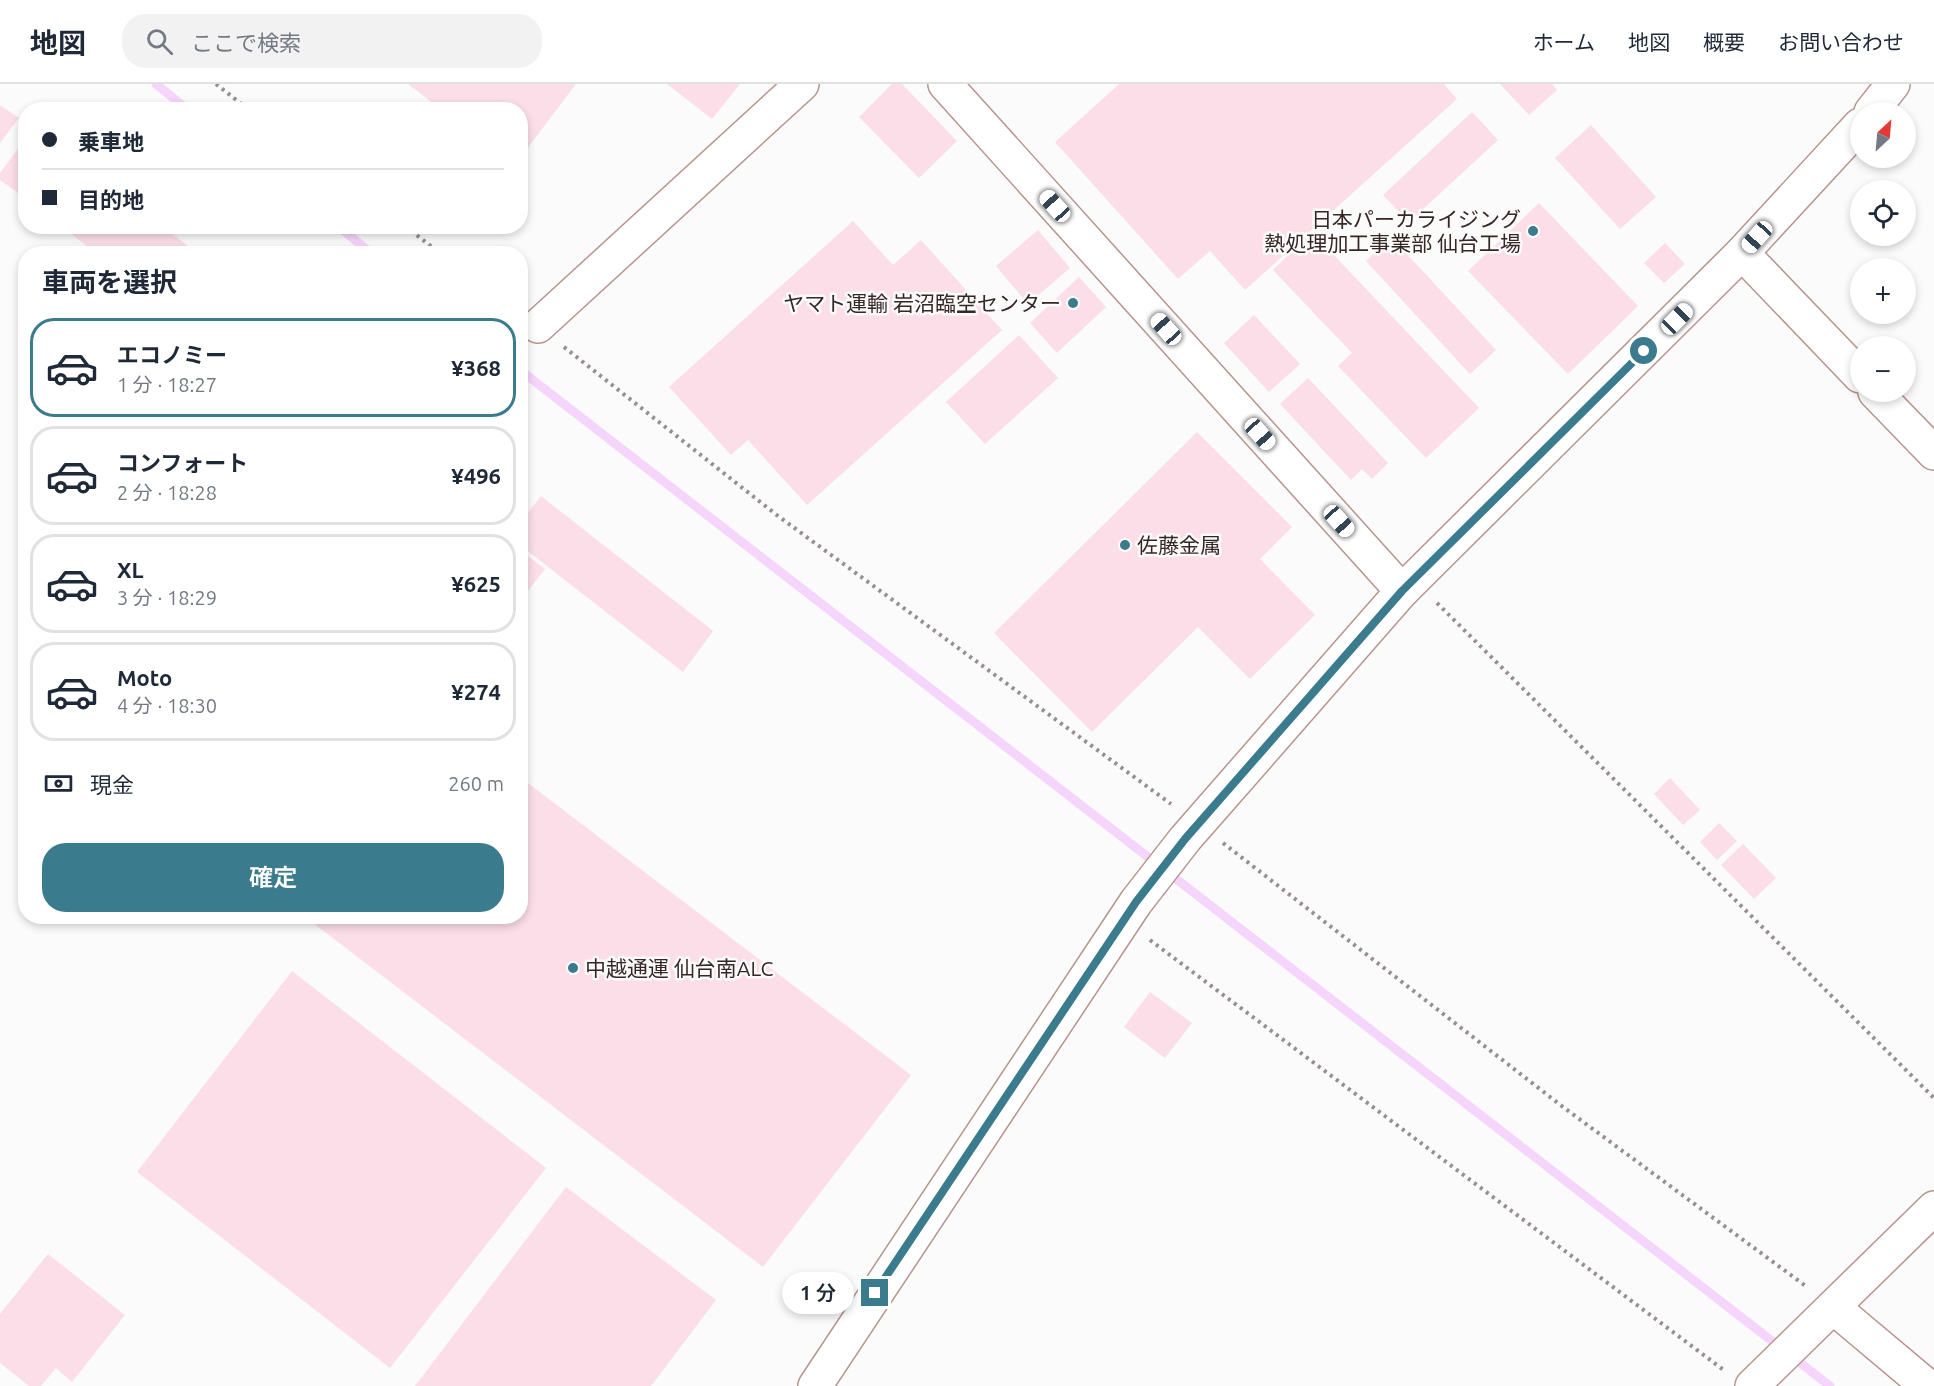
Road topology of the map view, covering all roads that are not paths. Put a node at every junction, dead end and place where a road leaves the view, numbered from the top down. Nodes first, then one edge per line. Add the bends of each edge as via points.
1 (802, 84) edge
2 (945, 84) edge
3 (1893, 84) edge
4 (1879, 102) edge
5 (1850, 136) edge
6 (1742, 253) junction
7 (538, 326) road end
8 (1850, 366) edge
9 (1885, 402) edge
10 (1934, 453) edge
11 (1408, 585) junction
12 (1934, 1208) edge
13 (1825, 1315) junction
14 (1747, 1378) edge
15 (814, 1386) edge
16 (1927, 1386) edge

1 - 7 street
2 - 11 street
3 - 4 street
5 - 6 street
6 - 8 street
6 - 11 street
9 - 10 street
11 - 15 street via 1192,832 1130,911
12 - 13 street
13 - 14 street
13 - 16 street

